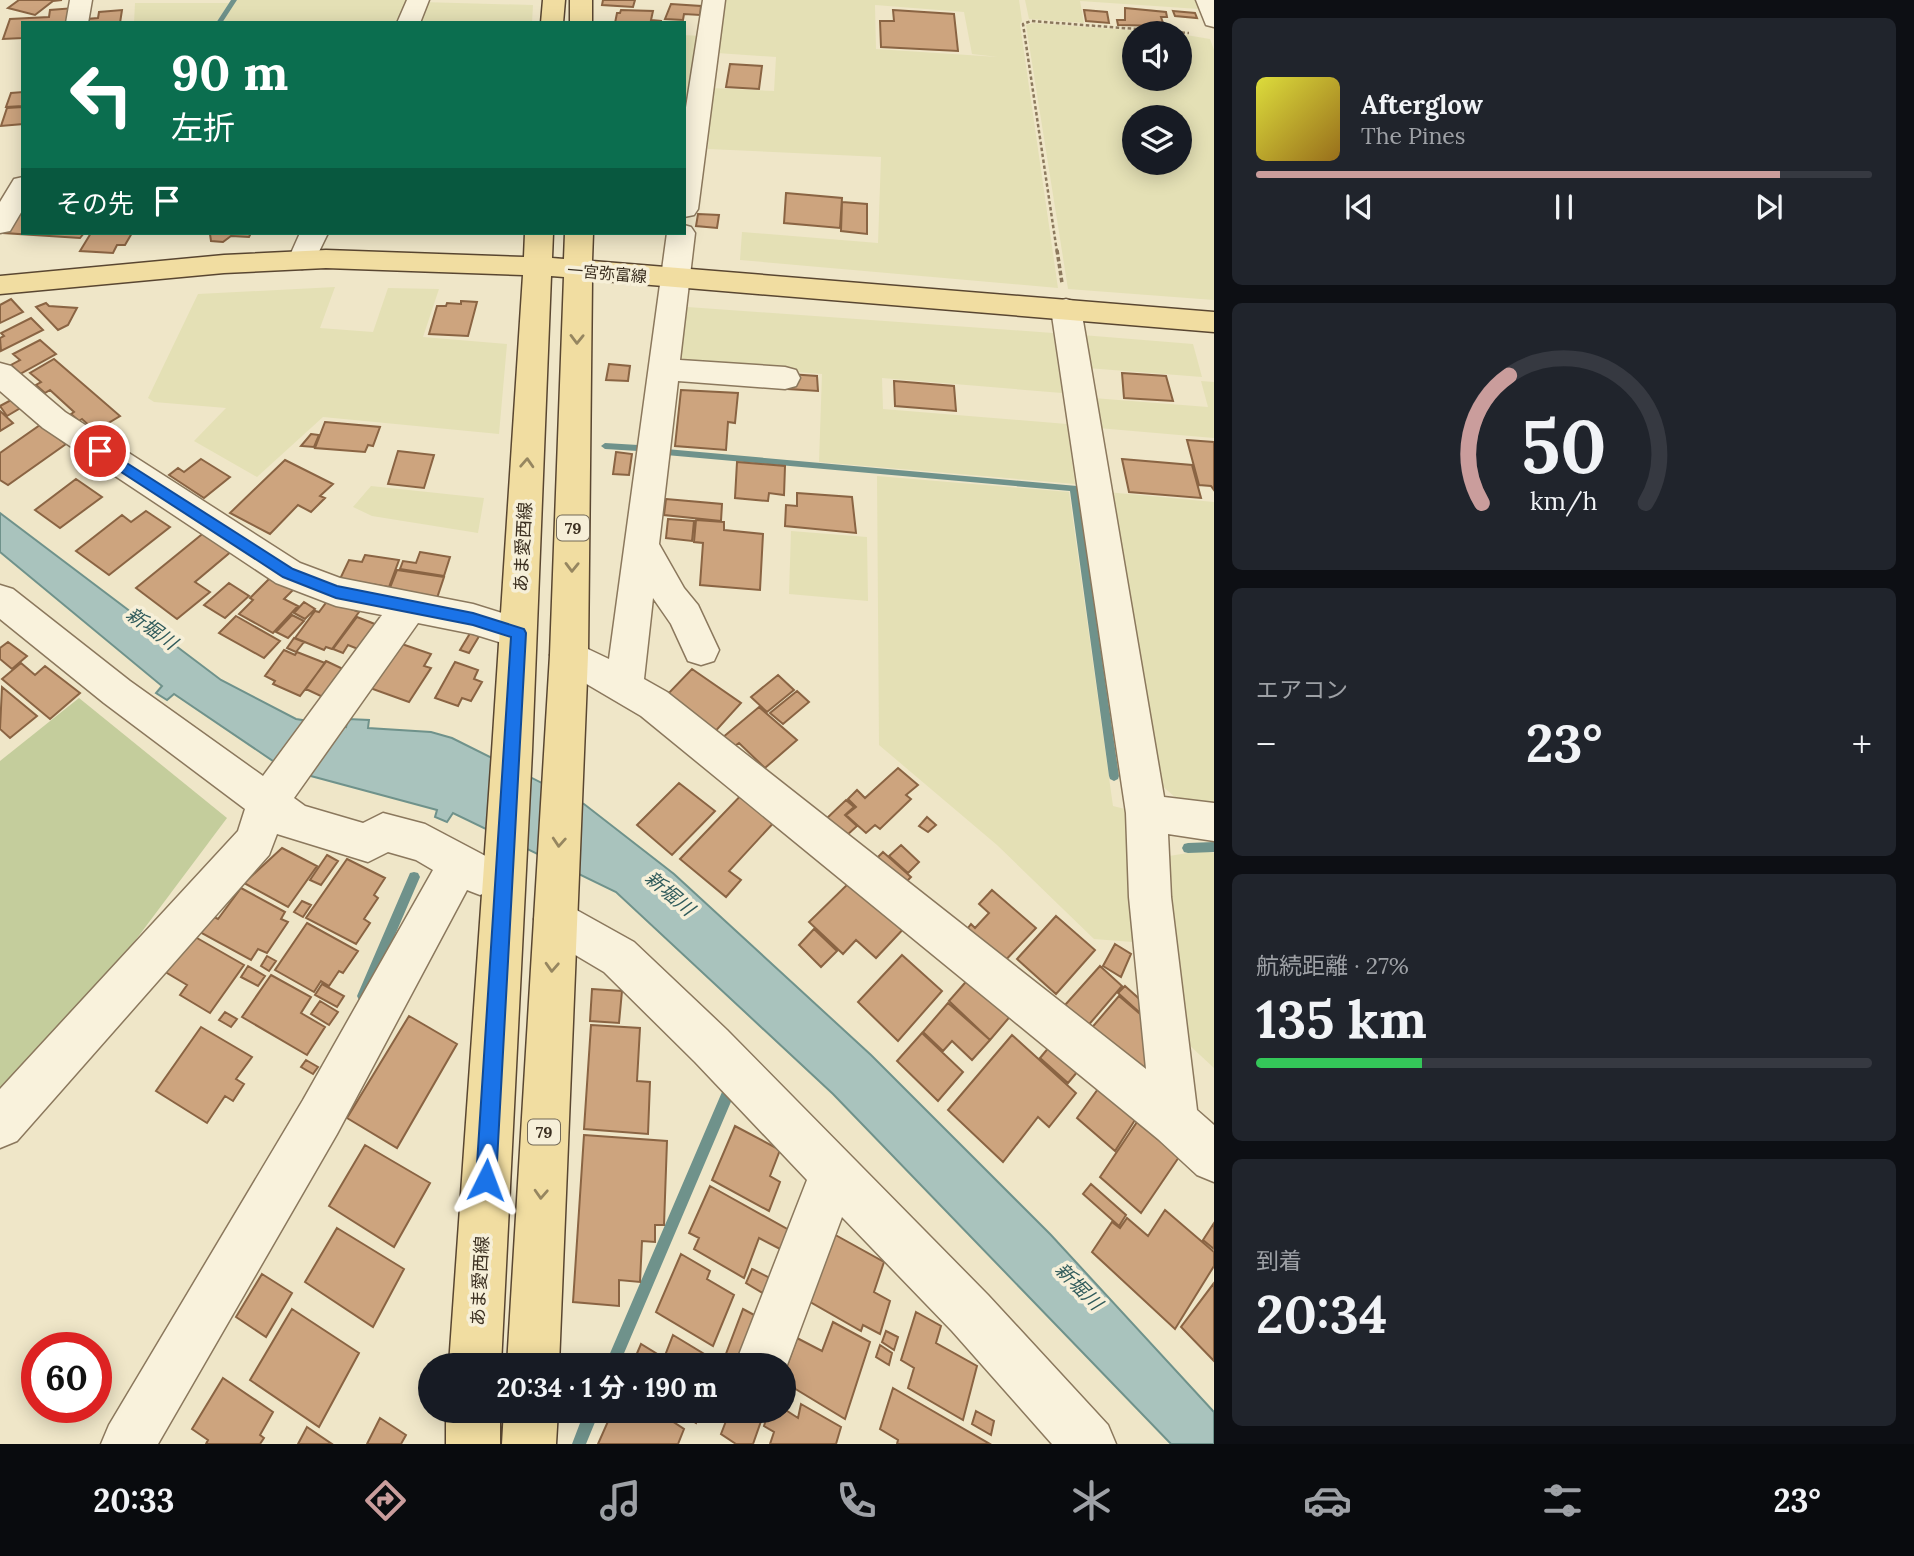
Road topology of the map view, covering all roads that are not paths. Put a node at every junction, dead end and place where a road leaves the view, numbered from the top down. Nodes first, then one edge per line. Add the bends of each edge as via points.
1 (81, 0) edge
2 (418, 0) edge
3 (554, 0) edge
4 (581, 0) edge
5 (714, 0) edge
6 (1207, 0) edge
7 (77, 21) edge
8 (409, 21) edge
9 (552, 21) edge
10 (581, 21) edge
11 (1207, 27) edge
12 (21, 188) edge
13 (686, 195) edge
14 (0, 225) edge
15 (313, 235) edge
16 (579, 235) edge
17 (681, 235) edge
18 (538, 249) edge
19 (302, 260) junction
20 (579, 271) junction
21 (675, 278) junction
22 (0, 285) edge
23 (1066, 309) junction
24 (1214, 322) edge
25 (665, 369) junction
26 (0, 374) edge
27 (785, 378) dead end
28 (642, 544) junction
29 (0, 599) edge
30 (410, 605) junction
31 (518, 633) junction
32 (701, 650) dead end
33 (569, 655) junction
34 (624, 687) junction
35 (268, 802) junction
36 (1146, 814) junction
37 (1214, 822) edge
38 (459, 863) junction
39 (504, 881) junction
40 (555, 909) junction
41 (1175, 1122) junction
42 (0, 1124) edge
43 (1214, 1158) edge
44 (834, 1173) junction
45 (476, 1353) edge
46 (534, 1353) edge
47 (766, 1353) edge
48 (462, 1423) edge
49 (473, 1423) edge
50 (530, 1423) edge
51 (128, 1444) edge
52 (453, 1444) edge
53 (473, 1444) edge
54 (529, 1444) edge
55 (1089, 1444) edge

1 - 7 street
2 - 8 street
3 - 9 main road
4 - 10 main road
5 - 13 street
6 - 11 street
12 - 14 street
15 - 19 street
16 - 20 main road, 79
17 - 21 street
18 - 19 main road, 一宮弥富線
18 - 20 main road, 一宮弥富線
31 -> 18 main road, あま愛西線
19 - 22 main road, 一宮弥富線
20 - 21 main road, 一宮弥富線
20 -> 33 main road, 79
21 - 23 main road, 一宮弥富線
21 - 25 street
23 - 24 main road, 一宮弥富線
23 - 36 street
25 - 27 street
25 - 28 street
26 - 30 street via 65,428 288,573 336,592
28 - 32 street
28 - 34 street
29 - 35 street via 178,739
30 - 31 street
30 - 35 street
31 - 39 main road, あま愛西線
33 - 34 street
33 -> 40 main road, 79
34 - 41 street via 654,704
35 - 38 street via 294,822 368,843 383,832 425,843
35 - 42 street via 254,842
36 - 37 street
36 - 41 street via 1150,897
38 - 39 street
38 - 51 street via 320,1117
39 - 45 main road, あま愛西線
40 - 44 street via 619,957
40 -> 46 main road, 79
41 - 43 street
44 - 47 street
44 - 55 street
48 - 52 street
49 - 53 main road
50 - 54 main road

